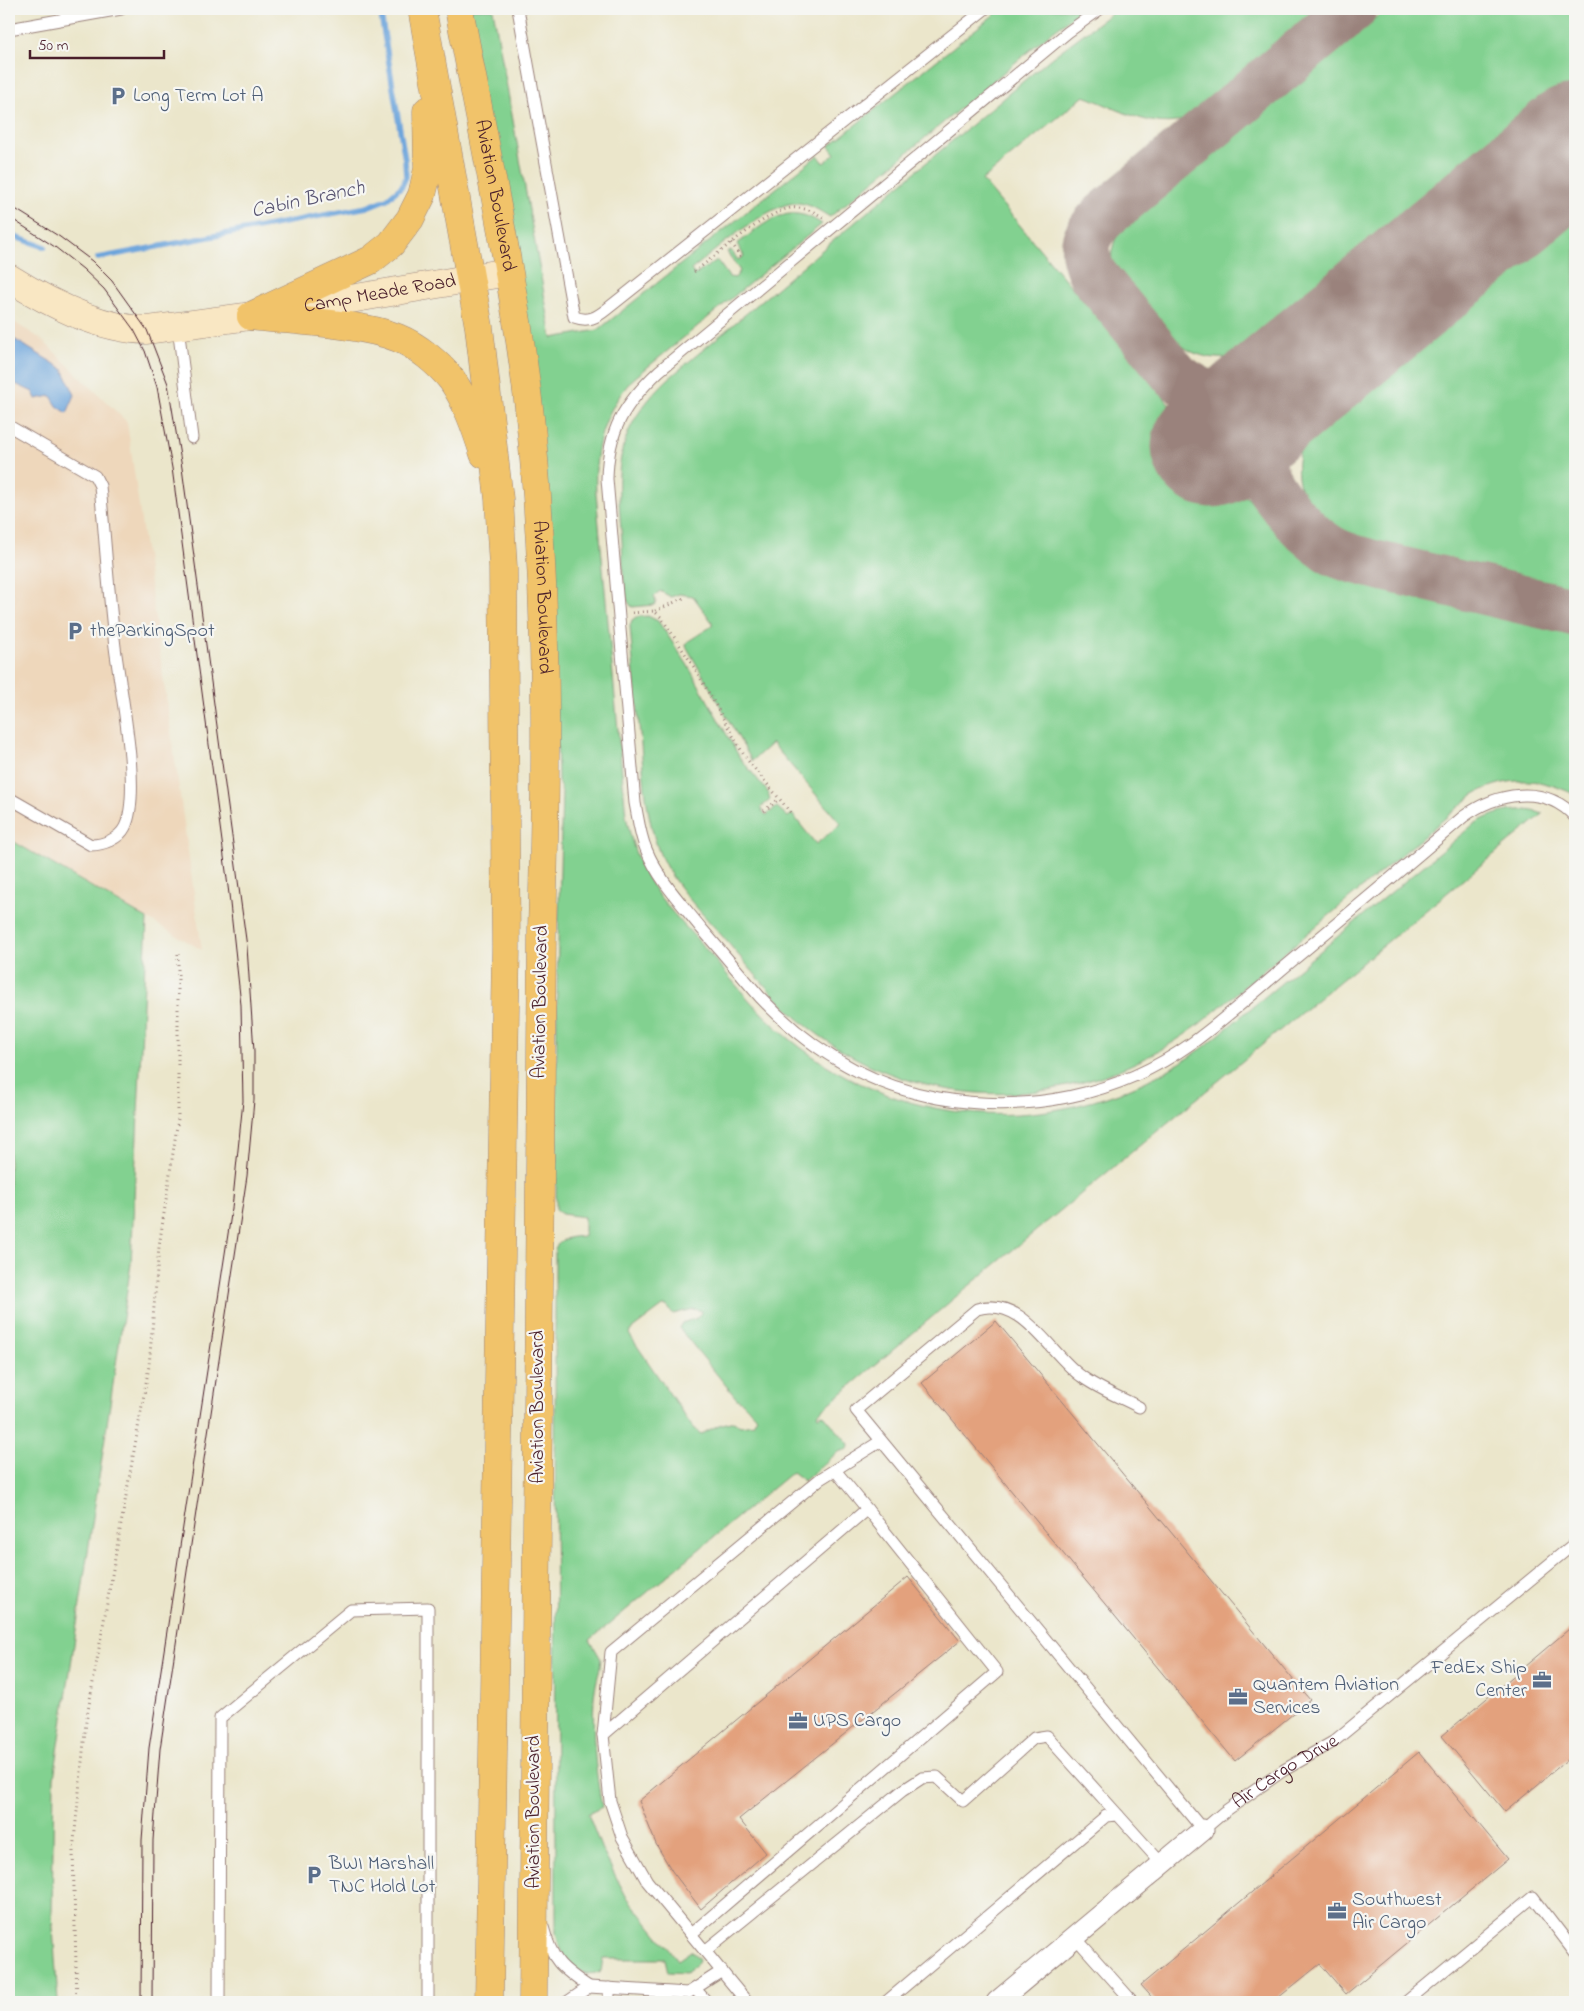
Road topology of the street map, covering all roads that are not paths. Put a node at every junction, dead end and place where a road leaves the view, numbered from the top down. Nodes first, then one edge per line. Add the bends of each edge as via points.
1 (121, 9) edge
2 (422, 9) edge
3 (460, 9) edge
4 (518, 9) edge
5 (985, 9) edge
6 (1100, 9) edge
7 (9, 29) edge
8 (508, 272) junction
9 (9, 278) edge
10 (472, 278) junction
11 (251, 316) junction
12 (178, 327) junction
13 (9, 426) edge
14 (192, 438) dead end
15 (499, 499) junction
16 (9, 798) edge
17 (1575, 817) edge
18 (1139, 1407) dead end
19 (881, 1441) junction
20 (835, 1470) junction
21 (867, 1509) junction
22 (1575, 1543) edge
23 (603, 1735) junction
24 (1118, 1816) junction
25 (1203, 1830) junction
26 (1162, 1864) junction
27 (534, 1891) junction
28 (692, 1934) junction
29 (1075, 1937) junction
30 (705, 1951) junction
31 (1575, 1952) edge
32 (722, 1971) junction
33 (589, 1987) junction
34 (609, 1988) junction
35 (695, 1989) junction
36 (656, 1997) edge
37 (219, 2002) edge
38 (428, 2002) edge
39 (489, 2002) edge
40 (533, 2002) edge
41 (567, 2002) edge
42 (609, 2002) edge
43 (706, 2002) edge
44 (747, 2002) edge
45 (886, 2002) edge
46 (997, 2002) edge
47 (1133, 2002) edge
48 (1406, 2002) edge

1 - 7 lane
2 - 10 main road, Aviation Boulevard
2 - 11 main road via 428,169 422,195 410,219 391,244 371,260
3 - 8 main road, Aviation Boulevard
4 - 5 lane via 574,317 590,320 608,310
6 - 17 lane via 1068,32 659,372 638,392 620,417 609,448 607,471 619,614 638,819 646,850 661,877 755,990 801,1035 855,1070 893,1086 980,1104 1011,1104 1060,1100 1119,1083 1192,1043 1478,807 1502,797 1531,795 1558,802
8 - 10 main road, Camp Meade Road
8 - 27 main road, Aviation Boulevard via 537,490 546,799
9 - 12 main road, Camp Meade Road via 73,312 104,323 134,330
10 - 11 main road, Camp Meade Road
10 - 15 main road, Aviation Boulevard
11 - 12 main road, Camp Meade Road
11 - 15 main road via 378,331 400,338 435,362 452,380 463,399
12 - 14 lane
13 - 16 lane via 95,476 100,486 114,638 130,754 131,809 125,828 104,845 91,845
15 - 39 main road, Aviation Boulevard via 505,624 506,947
18 - 19 lane via 1083,1378 1021,1316 990,1305 977,1308 856,1410
19 - 20 lane
19 - 25 lane
20 - 21 lane
20 - 23 lane via 611,1652
21 - 23 lane
21 - 28 lane via 997,1672
22 - 25 lane, Air Cargo Drive via 1333,1742 1284,1770
23 - 28 lane via 610,1801 622,1837 647,1881
24 - 26 lane
24 - 30 lane via 1047,1736 1034,1738 963,1801 937,1777 922,1778
24 - 45 lane via 1106,1816
25 - 26 street, Air Cargo Drive
26 - 29 street, Air Cargo Drive
27 - 33 lane via 549,1949 564,1970
27 - 40 main road, Aviation Boulevard
28 - 30 lane
29 - 46 street, Air Cargo Drive
29 - 47 lane
30 - 32 lane
31 - 48 lane via 1534,1897
32 - 35 lane
32 - 44 lane
33 - 34 lane
33 - 41 lane
34 - 36 lane
34 - 42 lane
35 - 36 lane via 688,1993
35 - 43 lane
37 - 38 lane via 220,1718 351,1610 428,1608

